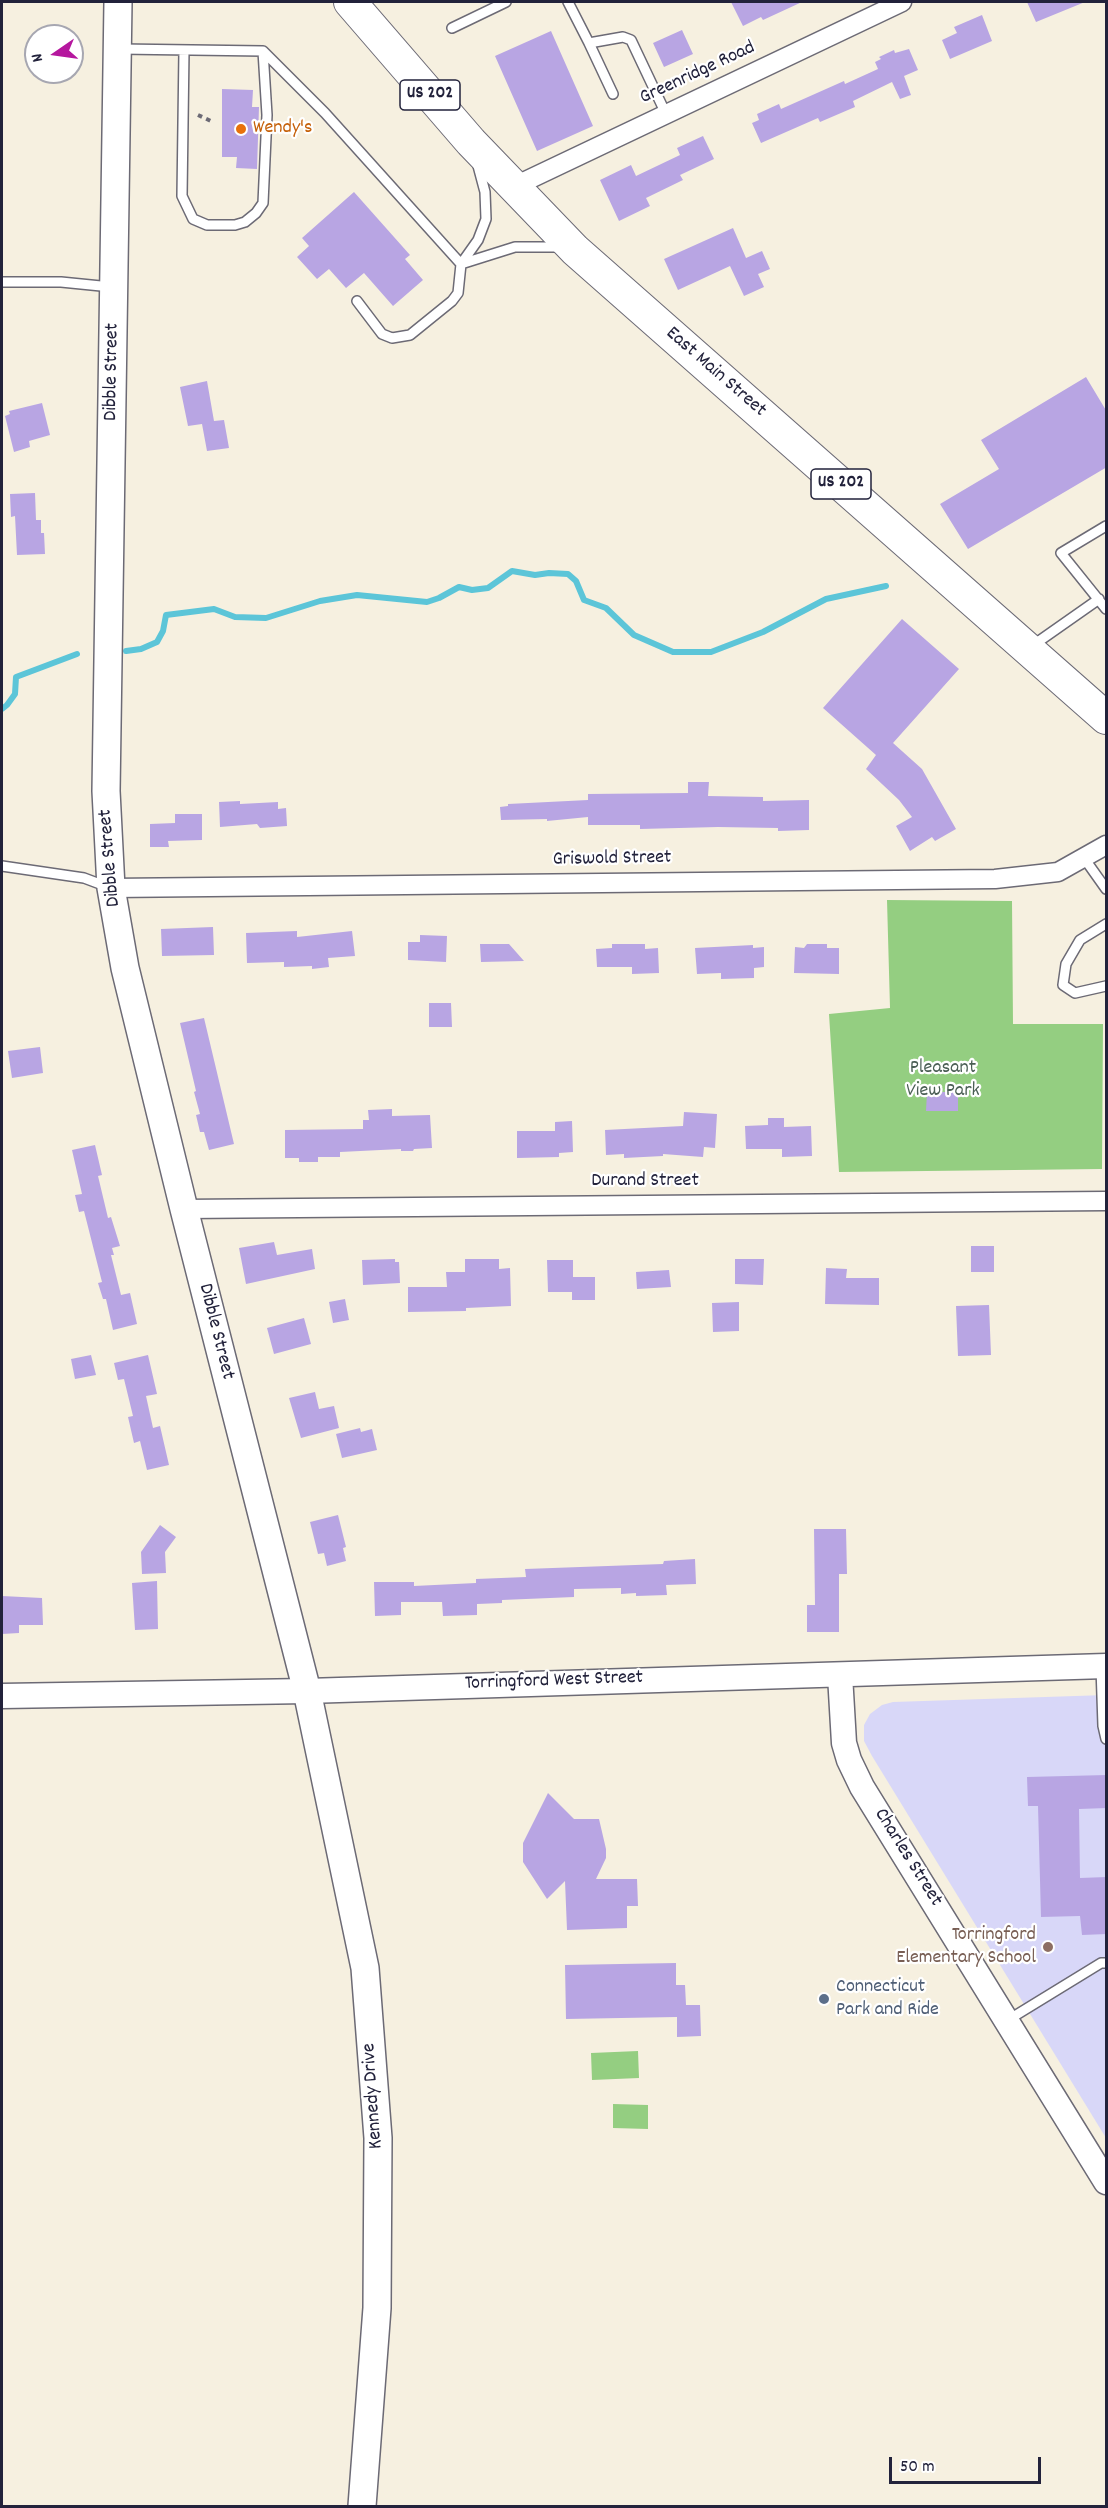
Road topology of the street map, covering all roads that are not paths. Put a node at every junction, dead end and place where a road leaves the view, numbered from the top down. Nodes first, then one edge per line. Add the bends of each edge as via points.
1 (118, 2) edge
2 (350, 2) edge
3 (506, 2) edge
4 (568, 2) edge
5 (902, 2) edge
6 (452, 28) dead end
7 (588, 43) junction
8 (118, 49) junction
9 (184, 50) junction
10 (263, 51) junction
11 (613, 94) dead end
12 (666, 114) junction
13 (471, 142) junction
14 (513, 187) junction
15 (575, 250) junction
16 (461, 264) junction
17 (2, 282) edge
18 (114, 287) junction
19 (357, 301) dead end
20 (1107, 526) edge
21 (1099, 599) junction
22 (1107, 609) edge
23 (1028, 649) junction
24 (1107, 718) edge
25 (1107, 845) edge
26 (1084, 858) junction
27 (2, 866) edge
28 (111, 888) junction
29 (1107, 889) edge
30 (1107, 924) edge
31 (1107, 986) edge
32 (1107, 1201) edge
33 (184, 1209) junction
34 (1104, 1666) edge
35 (840, 1675) junction
36 (307, 1691) junction
37 (2, 1696) edge
38 (1107, 1739) edge
39 (1107, 1963) edge
40 (1008, 2020) junction
41 (1107, 2182) edge
42 (362, 2506) edge

1 - 8 main road, Dibble Street
2 - 13 highway, East Main Street / US 202
3 - 6 lane
4 - 7 lane
5 - 12 street, Greenridge Road
7 - 11 lane
7 - 12 lane via 623,37 631,40
8 - 9 lane
8 - 18 main road, Dibble Street
9 - 10 lane
9 - 10 lane via 182,196 193,219 207,225 245,222 263,203 267,115
10 - 16 lane via 325,113
12 - 14 street, Greenridge Road
13 - 14 highway, East Main Street / US 202
13 - 16 lane via 485,192 486,219
14 - 15 highway, East Main Street / US 202
15 - 16 lane via 516,246
15 - 23 highway, East Main Street / US 202
16 - 19 lane via 458,293 410,335 392,338 382,334
17 - 18 lane
18 - 28 main road, Dibble Street via 106,790
20 - 21 lane via 1061,553
21 - 22 lane
21 - 23 lane
23 - 24 highway, East Main Street / US 202
25 - 26 street, Griswold Street
26 - 28 street, Griswold Street via 1058,872 995,879
26 - 29 lane
27 - 28 lane via 84,878
28 - 33 main road, Dibble Street via 125,968
30 - 31 lane via 1080,940 1066,964 1063,984 1075,993
32 - 33 street, Durand Street
33 - 36 main road, Dibble Street
34 - 35 street, Torringford West Street
34 - 38 lane via 1103,1726
35 - 36 street, Torringford West Street
35 - 40 street, Charles Street via 844,1743 862,1787
36 - 37 street, Torringford West Street
36 - 42 main road, Kennedy Drive via 365,1968 378,2138 377,2308
39 - 40 lane
40 - 41 street, Charles Street

